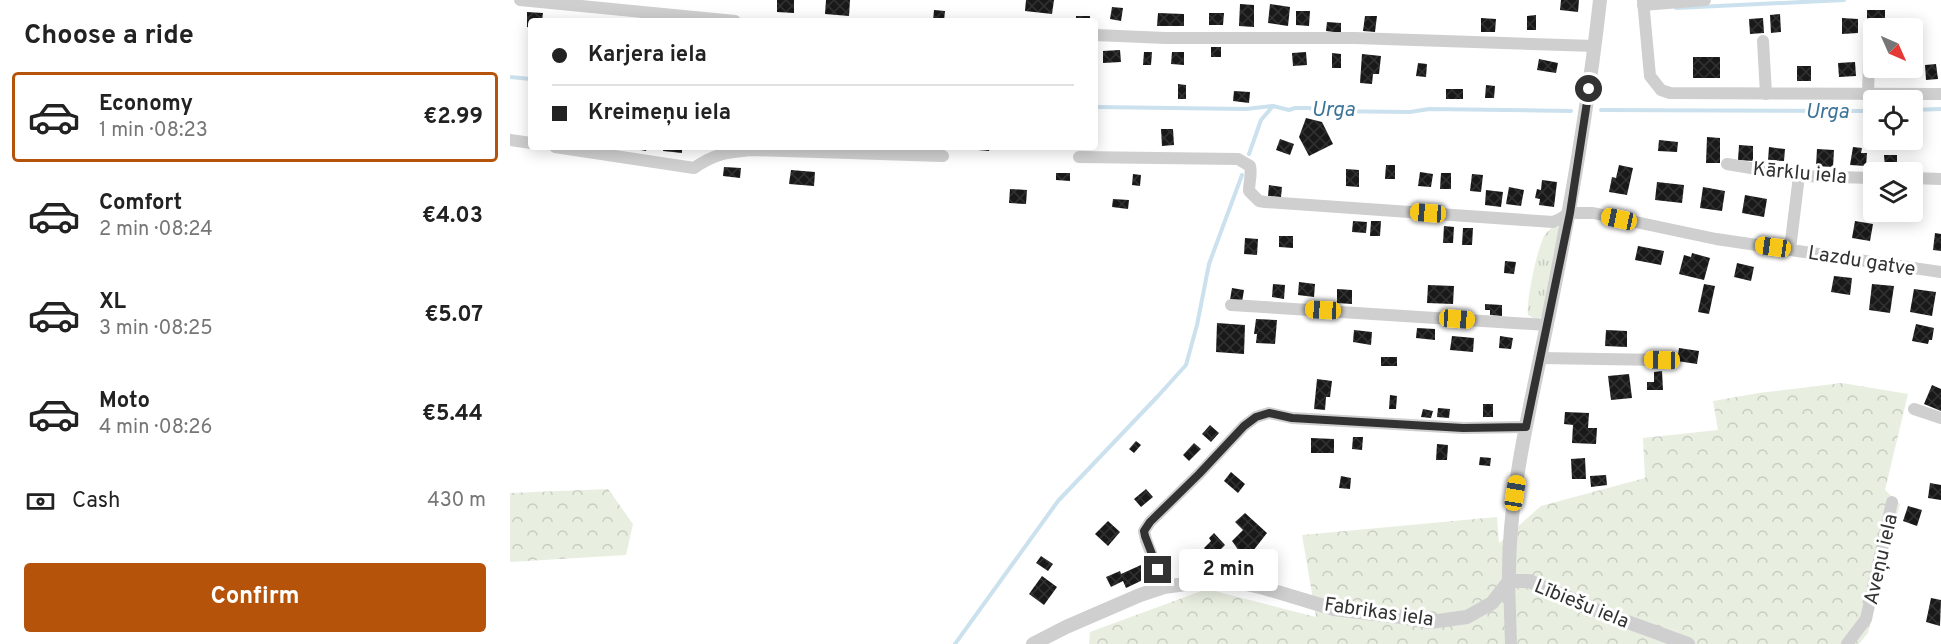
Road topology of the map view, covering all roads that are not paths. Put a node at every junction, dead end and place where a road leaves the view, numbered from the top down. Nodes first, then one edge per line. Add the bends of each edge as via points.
1 (520, 0) edge
2 (1600, 0) edge
3 (1705, 0) edge
4 (1643, 2) edge
5 (704, 18) edge
6 (1098, 35) edge
7 (1763, 41) dead end
8 (1595, 46) junction
9 (1766, 94) junction
10 (1863, 94) edge
11 (1923, 94) edge
12 (1941, 94) edge
13 (510, 140) edge
14 (528, 143) edge
15 (575, 150) edge
16 (751, 150) edge
17 (751, 150) edge
18 (943, 156) dead end
19 (1079, 157) dead end
20 (1727, 164) dead end
21 (1799, 176) junction
22 (1863, 177) edge
23 (1923, 178) edge
24 (1941, 179) edge
25 (1570, 213) junction
26 (1790, 249) junction
27 (1941, 272) edge
28 (1231, 304) dead end
29 (1547, 325) junction
30 (1540, 358) junction
31 (1662, 360) dead end
32 (1914, 409) dead end
33 (1941, 418) edge
34 (1526, 427) junction
35 (1892, 502) dead end
36 (1509, 581) junction
37 (1164, 588) junction
38 (1033, 644) edge
39 (1511, 644) edge
40 (1688, 644) edge
41 (1847, 644) edge

1 - 5 street
2 - 8 street
3 - 4 street
4 - 9 street via 1650,76 1661,90 1681,94
6 - 8 street
7 - 9 street
8 - 25 street
9 - 10 street
11 - 12 street
13 - 14 street
15 - 16 street via 694,168 723,153
17 - 18 street
19 - 25 street, Lazdu gatve via 1238,159 1250,166 1248,191 1265,202 1553,222
20 - 21 street, Kārklu iela
21 - 22 street, Kārklu iela
21 - 26 street
23 - 24 street
25 - 26 street, Lazdu gatve via 1593,213 1716,239
25 - 29 street
26 - 27 street, Lazdu gatve
28 - 29 street
29 - 30 street
30 - 31 street
30 - 34 street
32 - 33 street
34 - 36 street via 1511,523
34 - 37 street via 1292,418 1269,413 1256,417 1144,531
35 - 41 street, Aveņu iela via 1866,619
36 - 37 street, Fabrikas iela via 1492,603 1467,616 1430,622 1334,609 1233,581
36 - 39 street
36 - 40 street, Lībiešu iela via 1529,581
37 - 38 street, Fabrikas iela via 1099,612

